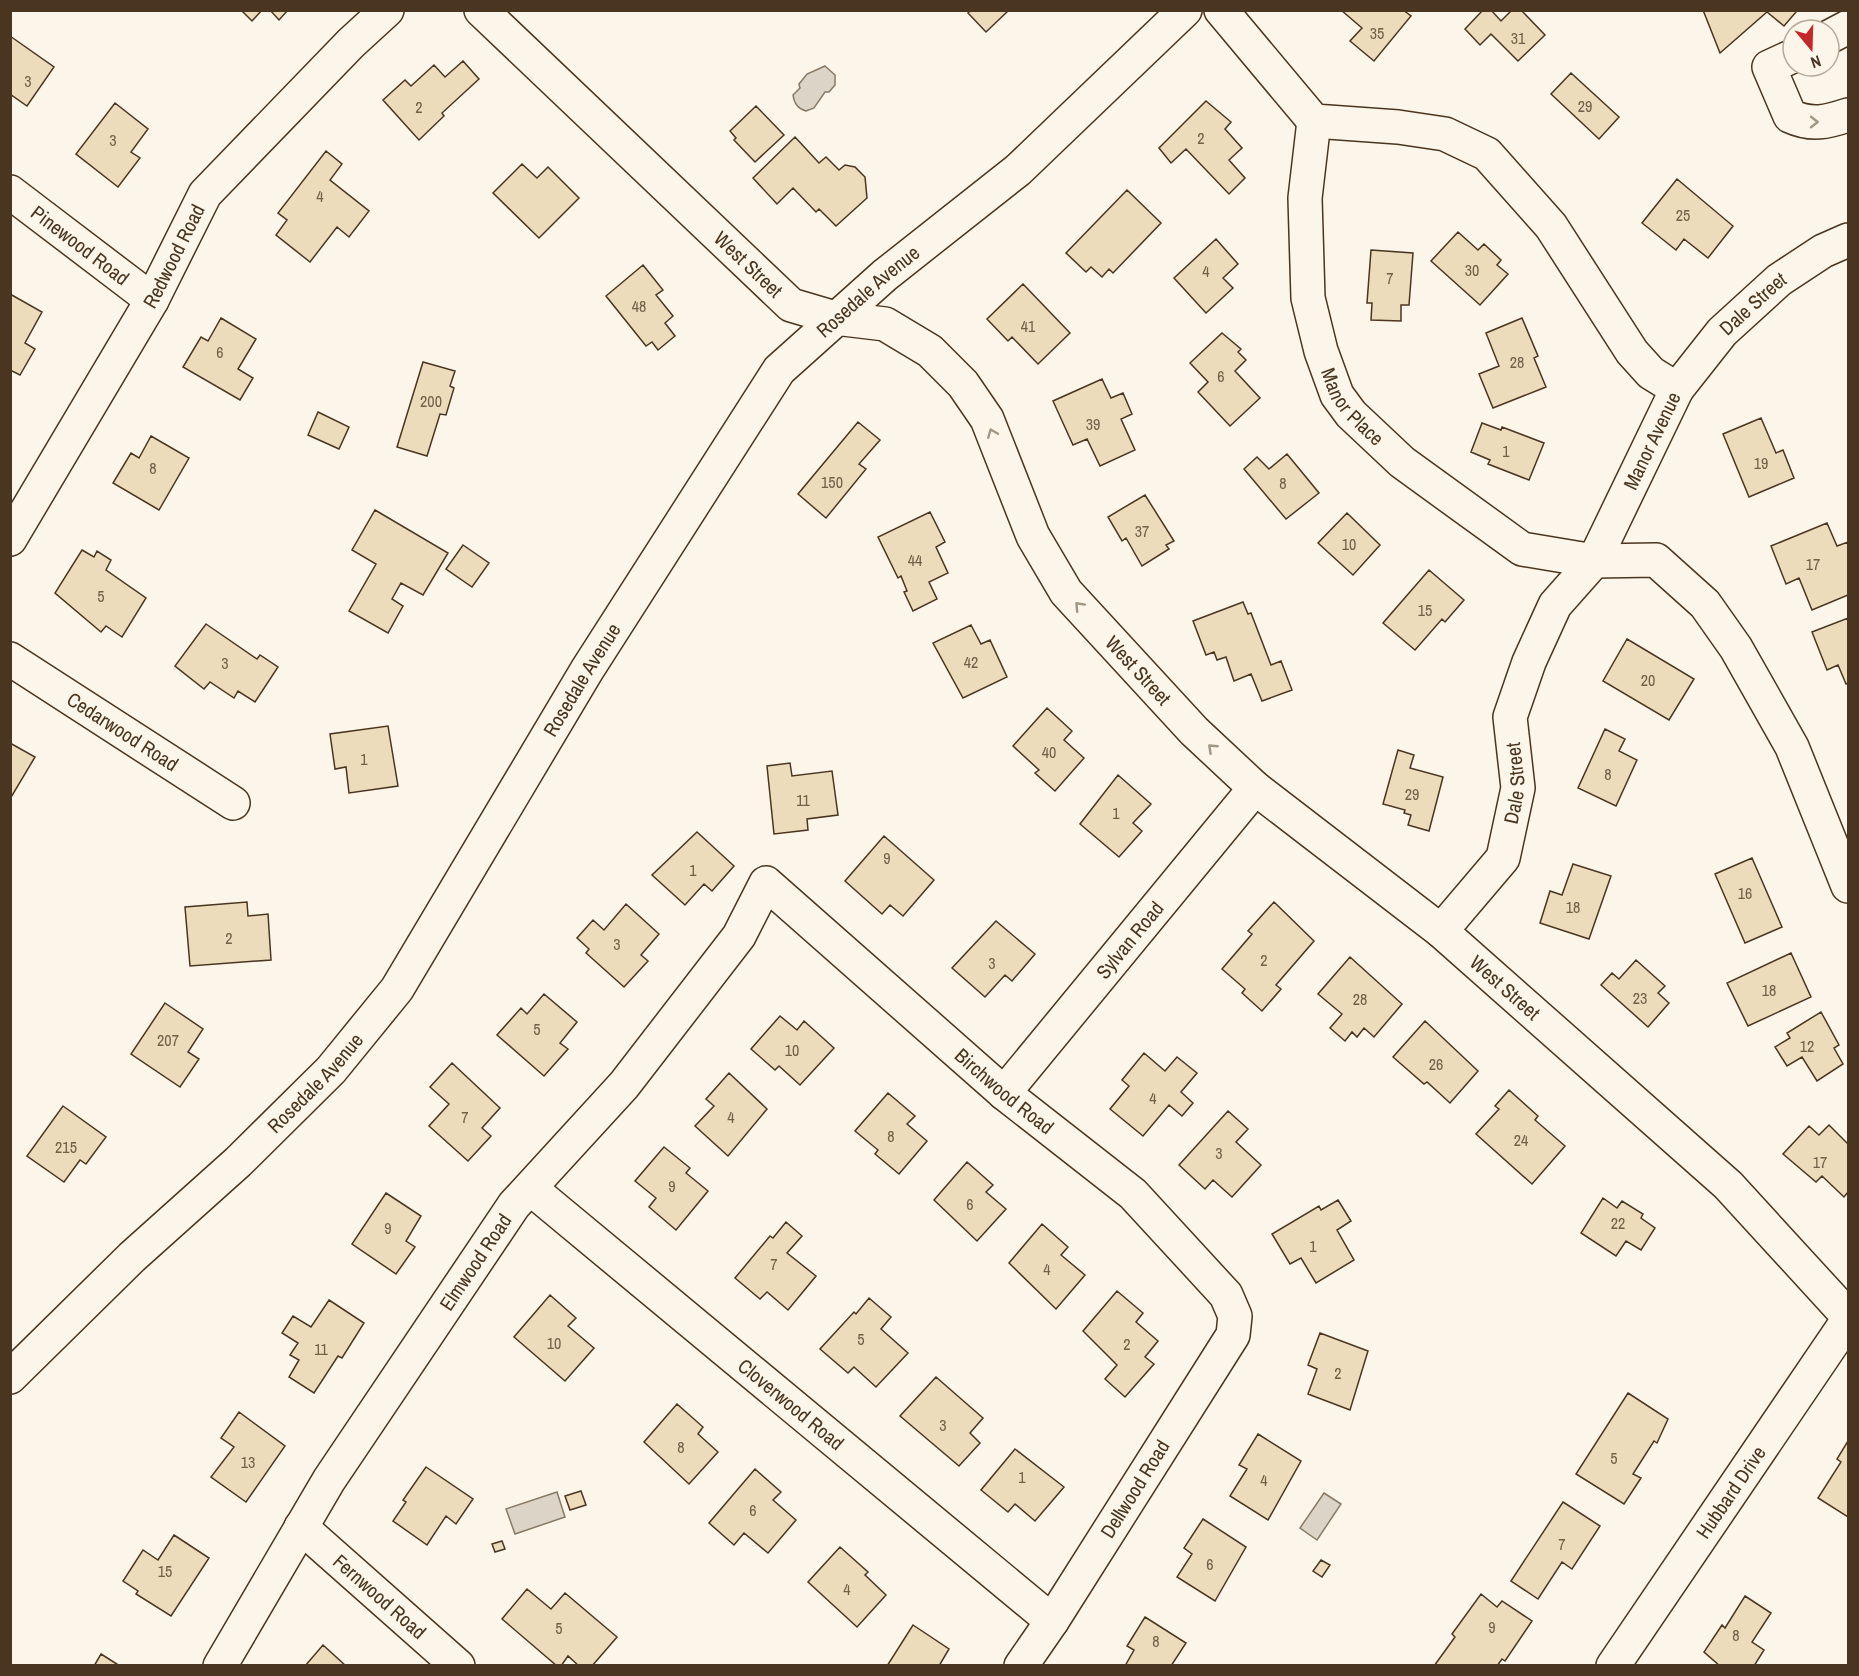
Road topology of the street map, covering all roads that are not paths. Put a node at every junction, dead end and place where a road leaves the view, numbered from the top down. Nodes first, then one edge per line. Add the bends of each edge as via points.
1 (387, 10) edge
2 (481, 10) edge
3 (1185, 10) edge
4 (1221, 10) edge
5 (1784, 78) edge
6 (1848, 115) edge
7 (1314, 121) junction
8 (10, 192) edge
9 (1848, 240) edge
10 (152, 300) junction
11 (835, 318) junction
12 (1677, 389) junction
13 (10, 540) edge
14 (1594, 561) junction
15 (10, 659) edge
16 (1255, 788) junction
17 (233, 803) dead end
18 (766, 883) joint
19 (1848, 886) edge
20 (1441, 931) junction
21 (1004, 1093) junction
22 (530, 1188) junction
23 (1232, 1308) joint
24 (1848, 1318) edge
25 (10, 1377) edge
26 (301, 1527) junction
27 (1052, 1621) junction
28 (220, 1665) edge
29 (458, 1665) edge
30 (1021, 1665) edge
31 (1613, 1665) edge

1 - 10 street, Redwood Road via 205,195
2 - 11 street, West Street via 791,305
3 - 11 street, Rosedale Avenue via 1018,170
4 - 7 street
5 -> 6 street via 1790,116 1818,124
7 - 12 street, Manor Avenue via 1445,134 1487,154 1551,226 1632,352 1651,373
7 - 14 street, Manor Place via 1305,198 1308,298 1337,395 1351,414 1402,462 1522,549
8 - 10 street, Pinewood Road
9 - 12 street, Dale Street via 1823,251 1779,280 1722,332
10 - 13 street, Redwood Road
16 -> 11 street, West Street via 1194,731 1066,592 1033,536 987,419 963,384 930,351 885,324
11 - 25 street, Rosedale Avenue via 779,370 587,670 397,990 331,1070
12 - 14 street, Manor Avenue
14 - 19 street via 1656,560 1705,604 1736,648 1792,747
14 - 20 street, Dale Street via 1555,605 1510,717 1518,788 1503,858
15 - 17 street, Cedarwood Road
16 - 20 street, West Street
16 - 21 street, Sylvan Road
18 - 21 street, Birchwood Road
18 - 22 street, Elmwood Road via 739,936 624,1085
20 - 24 street, West Street via 1728,1185
21 - 23 street, Birchwood Road via 1133,1194 1226,1295
22 - 26 street, Elmwood Road via 507,1215 328,1480
22 - 27 street, Cloverwood Road
23 - 27 street, Dellwood Road via 1233,1335
24 - 31 street, Hubbard Drive
26 - 28 street, Elmwood Road
26 - 29 street, Fernwood Road
27 - 30 street, Dellwood Road

